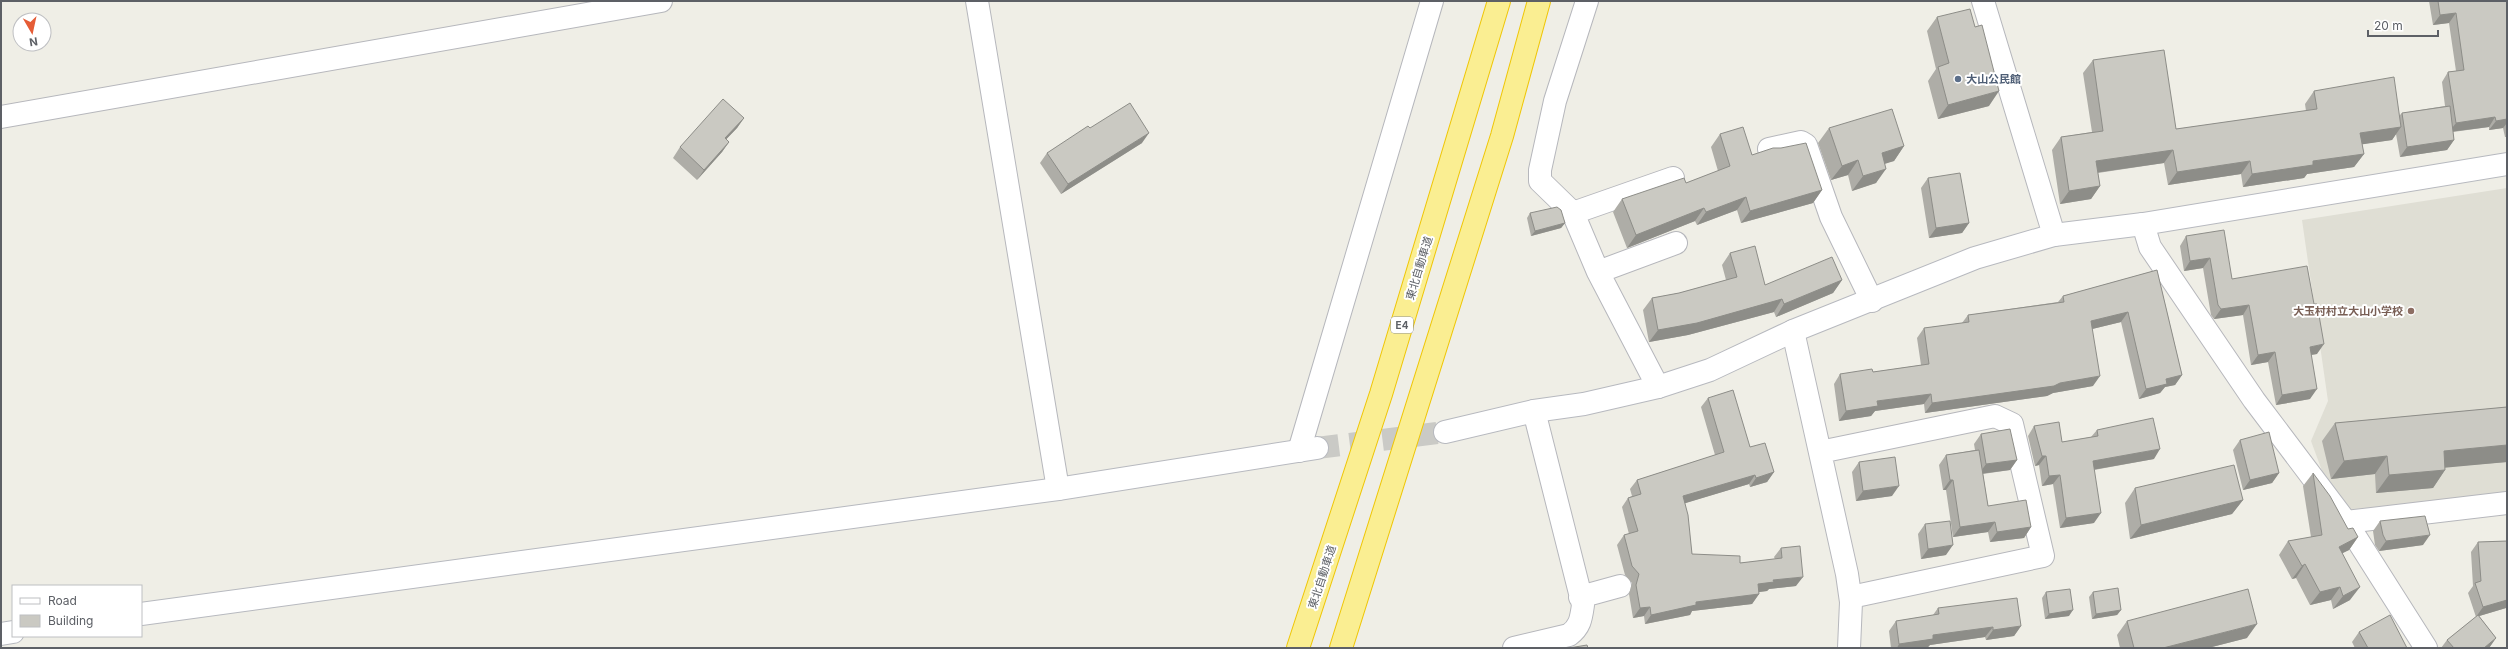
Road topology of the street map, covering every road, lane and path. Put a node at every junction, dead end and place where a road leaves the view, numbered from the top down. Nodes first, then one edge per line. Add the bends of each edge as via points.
1 (661, 1) edge
2 (976, 1) edge
3 (1432, 1) edge
4 (1499, 1) edge
5 (1539, 1) edge
6 (1587, 1) edge
7 (1983, 1) edge
8 (1, 117) edge
9 (1769, 149) edge
10 (2507, 164) edge
11 (1673, 178) dead end
12 (1572, 213) junction
13 (2144, 224) junction
14 (2054, 235) junction
15 (1676, 243) dead end
16 (1598, 272) junction
17 (1872, 301) junction
18 (1793, 332) junction
19 (1658, 387) junction
20 (1534, 411) junction
21 (1444, 432) tunnel mouth
22 (1820, 452) junction
23 (1058, 489) junction
24 (2507, 503) edge
25 (2346, 522) junction
26 (1620, 586) dead end
27 (1580, 597) junction
28 (1851, 597) junction
29 (142, 614) edge
30 (12, 632) edge
31 (1, 634) edge
32 (1298, 648) edge
33 (1341, 648) edge
34 (1514, 648) edge
35 (1849, 648) edge
36 (2426, 648) edge

1 - 8 street
2 - 23 street
3 - 23 street via 1308,450
4 - 32 highway, 東北自動車道 / E4 via 1381,394
5 - 33 highway via 1502,136
6 - 12 street via 1555,101 1540,170 1540,180
7 - 14 street
9 - 17 street via 1801,142 1806,145 1831,217
10 - 13 street
11 - 12 street
12 - 16 street
13 - 14 street
13 - 25 street via 2150,247 2215,343 2254,400
14 - 17 street via 1975,258
15 - 16 street
16 - 19 street
17 - 18 street
18 - 19 street via 1710,370
18 - 22 street
19 - 20 street via 1584,404
20 - 21 street
20 - 27 street
22 - 28 street
22 - 28 street via 1995,416 2012,424 2043,556
23 - 29 street
24 - 25 street
25 - 36 street
26 - 27 street
27 - 34 street via 1583,605 1581,621 1576,630 1569,635
28 - 35 street
30 - 31 street

